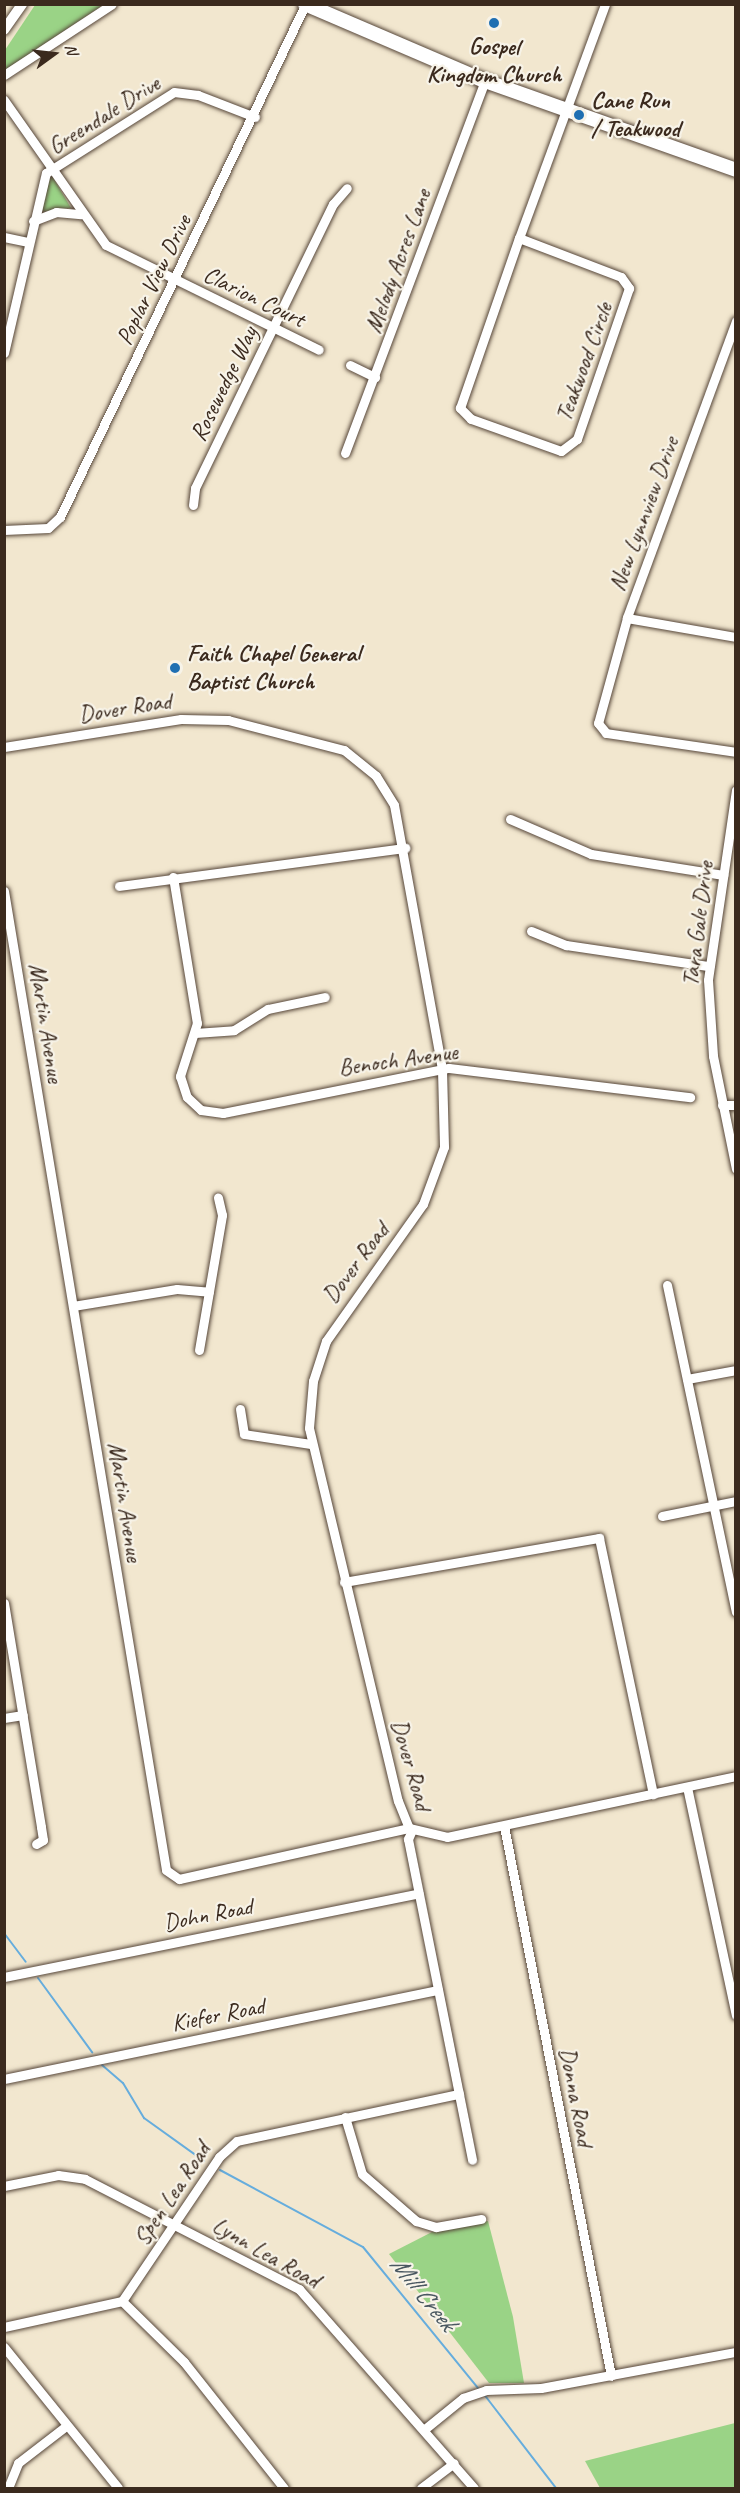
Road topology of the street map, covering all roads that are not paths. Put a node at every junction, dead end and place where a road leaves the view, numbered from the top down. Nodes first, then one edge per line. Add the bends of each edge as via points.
1 (22, 4) edge
2 (112, 4) edge
3 (305, 4) edge
4 (605, 4) edge
5 (4, 30) edge
6 (4, 75) edge
7 (485, 81) junction
8 (4, 100) edge
9 (566, 110) junction
10 (255, 117) junction
11 (52, 170) junction
12 (735, 170) edge
13 (347, 188) dead end
14 (81, 214) junction
15 (33, 221) junction
16 (4, 237) edge
17 (519, 238) junction
18 (28, 242) junction
19 (175, 280) junction
20 (735, 321) edge
21 (273, 328) junction
22 (319, 350) dead end
23 (4, 353) edge
24 (350, 365) dead end
25 (375, 377) junction
26 (345, 453) dead end
27 (193, 505) dead end
28 (4, 530) edge
29 (627, 618) junction
30 (735, 637) edge
31 (4, 747) edge
32 (735, 752) edge
33 (735, 790) edge
34 (510, 819) dead end
35 (405, 848) junction
36 (723, 875) junction
37 (173, 877) junction
38 (119, 886) dead end
39 (4, 891) edge
40 (531, 931) dead end
41 (709, 966) junction
42 (325, 997) dead end
43 (195, 1033) junction
44 (442, 1070) junction
45 (690, 1097) dead end
46 (722, 1105) junction
47 (735, 1105) edge
48 (735, 1169) edge
49 (218, 1197) dead end
50 (667, 1285) dead end
51 (209, 1292) junction
52 (73, 1306) junction
53 (199, 1350) dead end
54 (735, 1370) edge
55 (687, 1378) junction
56 (240, 1409) dead end
57 (311, 1444) junction
58 (735, 1501) edge
59 (713, 1505) junction
60 (662, 1516) dead end
61 (344, 1582) junction
62 (4, 1603) edge
63 (735, 1612) edge
64 (23, 1714) junction
65 (4, 1718) edge
66 (735, 1776) edge
67 (687, 1787) junction
68 (653, 1794) junction
69 (504, 1826) junction
70 (411, 1829) junction
71 (36, 1844) dead end
72 (419, 1893) junction
73 (4, 1977) edge
74 (438, 1990) junction
75 (735, 2015) edge
76 (4, 2079) edge
77 (459, 2094) junction
78 (345, 2117) junction
79 (472, 2160) dead end
80 (4, 2186) edge
81 (481, 2219) dead end
82 (175, 2225) junction
83 (122, 2301) junction
84 (4, 2327) edge
85 (4, 2347) edge
86 (735, 2352) edge
87 (611, 2376) junction
88 (66, 2426) junction
89 (426, 2428) junction
90 (454, 2463) junction
91 (8, 2488) edge
92 (118, 2488) edge
93 (284, 2488) edge
94 (422, 2488) edge
95 (474, 2488) edge

1 - 5 main road
2 - 6 street
3 - 7 highway
3 - 10 street, Poplar View Drive
4 - 9 street, Teakwood Circle
7 - 9 highway
7 - 25 street, Melody Acres Lane
8 - 11 street, Clarion Court
9 - 12 highway
9 - 17 street, Teakwood Circle
10 - 11 street, Greendale Drive via 198,95 174,92
10 - 19 street, Poplar View Drive
11 - 14 street, Clarion Court
11 - 15 street, Greendale Drive via 43,177
13 - 21 street, Rosewedge Way via 333,204
14 - 15 street via 56,212
14 - 19 street, Clarion Court via 113,250
15 - 18 street, Greendale Drive
16 - 18 street
17 - 17 street, Teakwood Circle via 621,277 629,288 577,439 561,451 471,419 460,408
18 - 23 street, Greendale Drive
19 - 21 street, Clarion Court
19 - 28 street, Poplar View Drive via 58,520 42,529
20 - 29 street, New Lynnview Drive
21 - 22 street, Clarion Court
21 - 27 street, Rosewedge Way via 195,488
24 - 25 street
25 - 26 street, Melody Acres Lane
29 - 30 street
29 - 32 street, New Lynnview Drive via 598,723 606,733
31 - 35 street, Dover Road via 197,718 314,739 344,750 376,776 394,806
33 - 36 street, Tara Gale Drive
34 - 36 street via 591,854
35 - 37 street
35 - 44 street, Dover Road
36 - 41 street, Tara Gale Drive
37 - 38 street
37 - 43 street
39 - 52 street, Martin Avenue
40 - 41 street via 566,945
41 - 46 street, Tara Gale Drive via 710,1036
42 - 43 street via 268,1009 234,1030
43 - 44 street, Benoch Avenue via 181,1070 182,1085 196,1107 215,1114
44 - 45 street, Benoch Avenue via 527,1074
44 - 57 street, Dover Road via 447,1123 436,1174 414,1218 326,1341 310,1404
46 - 47 street
46 - 48 street, Tara Gale Drive
49 - 51 street via 222,1215
50 - 55 street
51 - 52 street via 177,1289
51 - 53 street
52 - 70 street, Martin Avenue via 168,1873 179,1879
54 - 55 street
55 - 59 street
56 - 57 street via 244,1434
57 - 61 street, Dover Road
58 - 59 street
59 - 60 street
59 - 63 street
61 - 68 street via 599,1538
61 - 70 street, Dover Road
62 - 64 street
64 - 65 street
64 - 71 street via 43,1840
66 - 67 street, Dover Road
67 - 68 street, Dover Road
67 - 75 street
68 - 69 street, Dover Road
69 - 70 street, Dover Road via 447,1837
69 - 87 street, Donna Road
70 - 72 street via 408,1839
72 - 73 street, Dohn Road
72 - 74 street
74 - 76 street, Kiefer Road
74 - 77 street
77 - 78 street, Spen Lea Road
77 - 79 street
78 - 81 street via 362,2174 416,2221 436,2227
78 - 82 street, Spen Lea Road via 230,2145
80 - 82 street, Lynn Lea Road via 74,2175
82 - 83 street, Spen Lea Road
82 - 89 street, Lynn Lea Road via 304,2293
83 - 84 street
83 - 93 street via 184,2362
85 - 88 street
86 - 87 street
87 - 89 street via 541,2388 499,2388 475,2393
88 - 91 street via 18,2463
88 - 92 street
89 - 90 street, Lynn Lea Road
90 - 94 street
90 - 95 street, Lynn Lea Road

